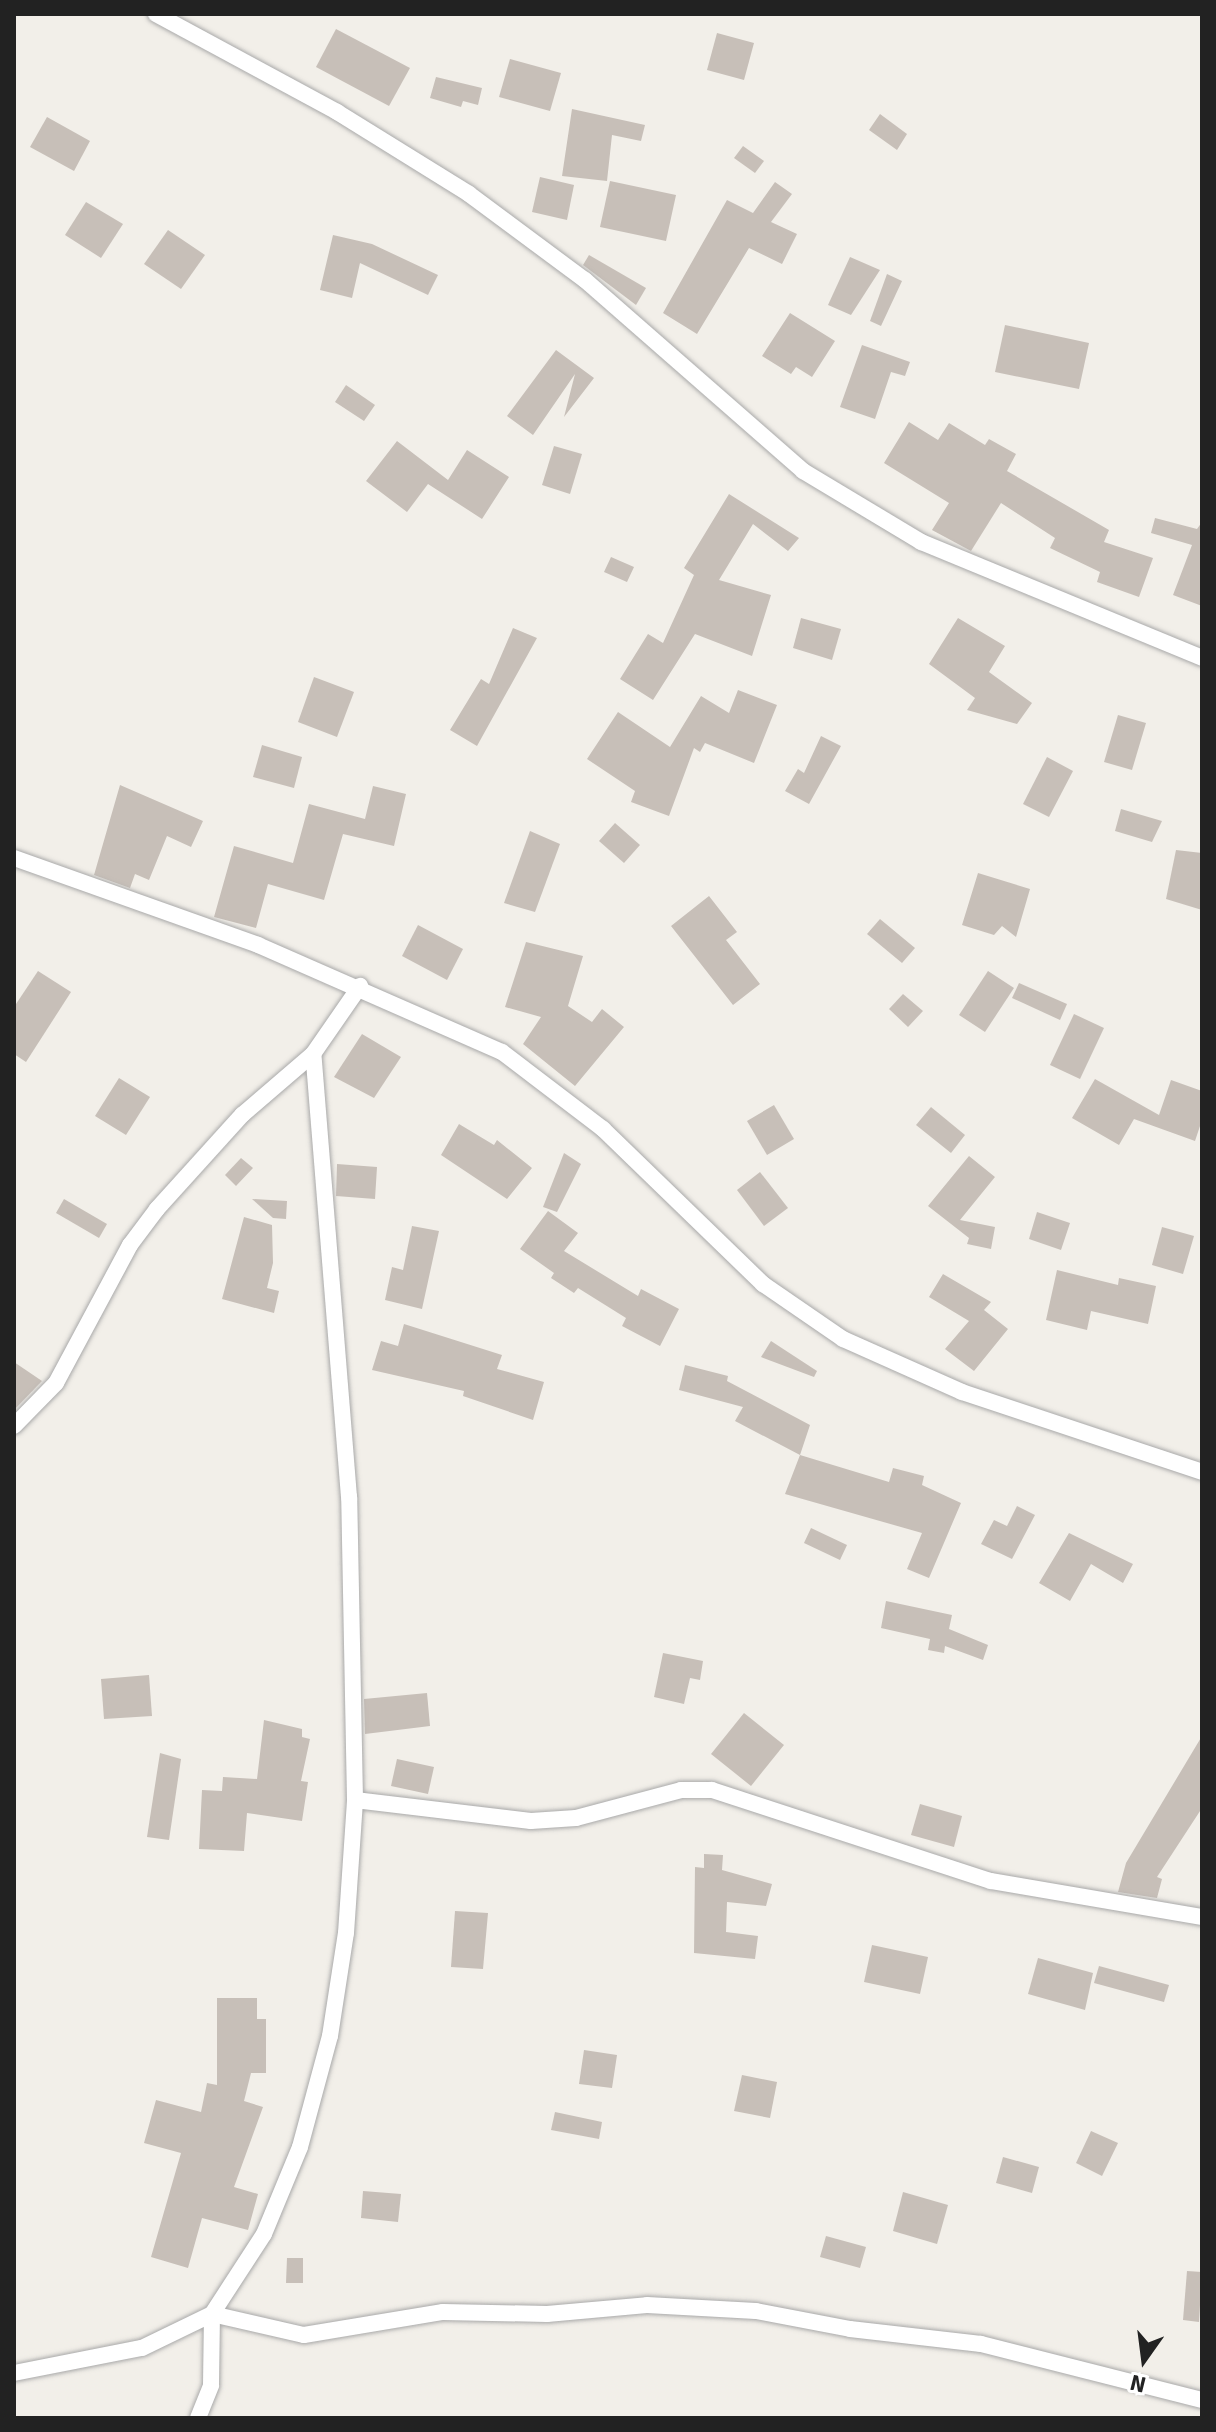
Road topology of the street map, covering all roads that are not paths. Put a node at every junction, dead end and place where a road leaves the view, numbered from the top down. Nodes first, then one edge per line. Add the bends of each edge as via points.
1 (156, 14) edge
2 (1202, 658) edge
3 (14, 858) edge
4 (360, 986) junction
5 (313, 1054) junction
6 (14, 1426) edge
7 (1202, 1472) edge
8 (355, 1800) junction
9 (1202, 1917) edge
10 (212, 2314) junction
11 (14, 2373) edge
12 (1202, 2400) edge
13 (198, 2418) edge

1 - 2 street via 337,112 469,194 585,280 803,471 921,542
3 - 4 street
4 - 5 street
4 - 7 street via 502,1052 603,1129 763,1284 843,1339 962,1392
5 - 6 street via 242,1115 157,1209 130,1245 56,1383
5 - 8 street via 349,1497
8 - 9 street via 531,1821 576,1818 681,1790 712,1790 991,1881
8 - 10 street via 346,1933 330,2036 300,2147 264,2234
10 - 11 street via 142,2348
10 - 12 street via 304,2335 443,2312 547,2314 647,2305 756,2311 850,2329 981,2344
10 - 13 street via 211,2385

